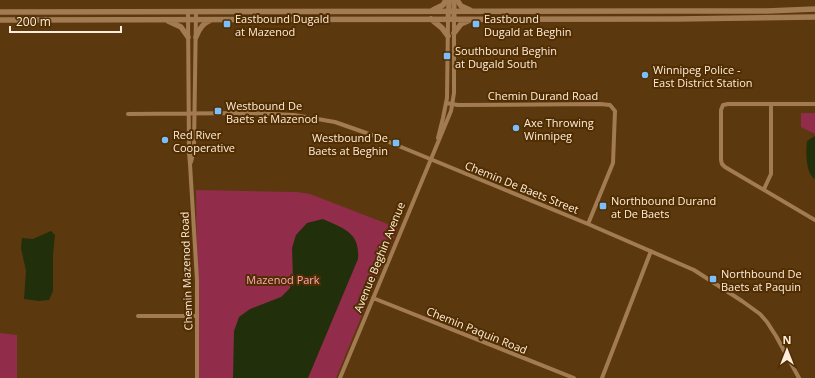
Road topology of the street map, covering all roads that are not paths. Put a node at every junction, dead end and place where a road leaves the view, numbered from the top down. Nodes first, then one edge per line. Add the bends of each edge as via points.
1 (448, 0) edge
2 (456, 0) edge
3 (815, 9) edge
4 (429, 11) junction
5 (476, 11) junction
6 (0, 12) edge
7 (188, 12) junction
8 (196, 12) junction
9 (452, 12) junction
10 (813, 17) edge
11 (162, 19) junction
12 (196, 19) junction
13 (213, 19) junction
14 (431, 19) junction
15 (451, 19) junction
16 (472, 19) junction
17 (0, 20) edge
18 (188, 20) junction
19 (454, 33) junction
20 (448, 36) junction
21 (188, 37) junction
22 (196, 37) junction
23 (446, 103) junction
24 (452, 104) junction
25 (771, 104) junction
26 (815, 104) edge
27 (128, 114) dead end
28 (188, 114) junction
29 (194, 114) junction
30 (436, 144) junction
31 (430, 160) junction
32 (190, 164) junction
33 (764, 189) junction
34 (815, 220) edge
35 (588, 224) junction
36 (651, 251) junction
37 (373, 298) junction
38 (138, 316) dead end
39 (197, 316) junction
40 (197, 378) edge
41 (340, 378) edge
42 (574, 378) edge
43 (602, 378) edge
44 (799, 378) edge

1 - 4 main road via 437,9
1 - 9 street
2 - 5 main road via 461,6
2 - 9 street
3 - 5 main road
4 - 8 main road
4 - 9 main road
5 - 9 main road
6 - 7 main road
7 - 8 main road
7 - 18 street, Chemin Mazenod Road
8 - 12 street, Chemin Mazenod Road
9 - 15 street, Avenue Beghin Avenue
10 - 16 main road
11 - 17 main road
11 - 18 main road
11 - 21 main road via 181,27
12 - 13 main road
12 - 18 main road
12 - 22 street, Chemin Mazenod Road
13 - 14 main road
13 - 22 main road via 202,26
14 - 15 main road
14 - 20 main road
15 - 16 main road
15 - 19 street, Avenue Beghin Avenue
15 - 20 street, Avenue Beghin Avenue
16 - 19 main road via 461,24
18 - 21 street, Chemin Mazenod Road
19 - 24 street, Avenue Beghin Avenue
20 - 23 street, Avenue Beghin Avenue
21 - 28 street, Chemin Mazenod Road
22 - 29 street, Chemin Mazenod Road
23 - 24 street, Chemin Durand Road
23 - 30 street, Avenue Beghin Avenue
24 - 30 street, Avenue Beghin Avenue via 443,132
24 - 35 street, Chemin Durand Road via 610,105 614,111 613,163
25 - 26 street
25 - 33 street via 771,174
25 - 33 street via 728,104 723,105 721,110 722,164
27 - 28 street, Chemin De Baets Street
28 - 29 street, Chemin De Baets Street
28 - 32 street, Chemin Mazenod Road
29 - 31 street, Chemin De Baets Street via 294,115 335,122
29 - 32 street, Chemin Mazenod Road via 194,154
30 - 31 street, Avenue Beghin Avenue
31 - 35 street, Chemin De Baets Street
31 - 37 street, Avenue Beghin Avenue
32 - 39 street, Chemin Mazenod Road
33 - 34 street
35 - 36 street, Chemin De Baets Street
36 - 43 street
36 - 44 street, Chemin De Baets Street via 698,272 752,307 767,322
37 - 41 street, Avenue Beghin Avenue
37 - 42 street, Chemin Paquin Road
38 - 39 street
39 - 40 street, Chemin Mazenod Road

